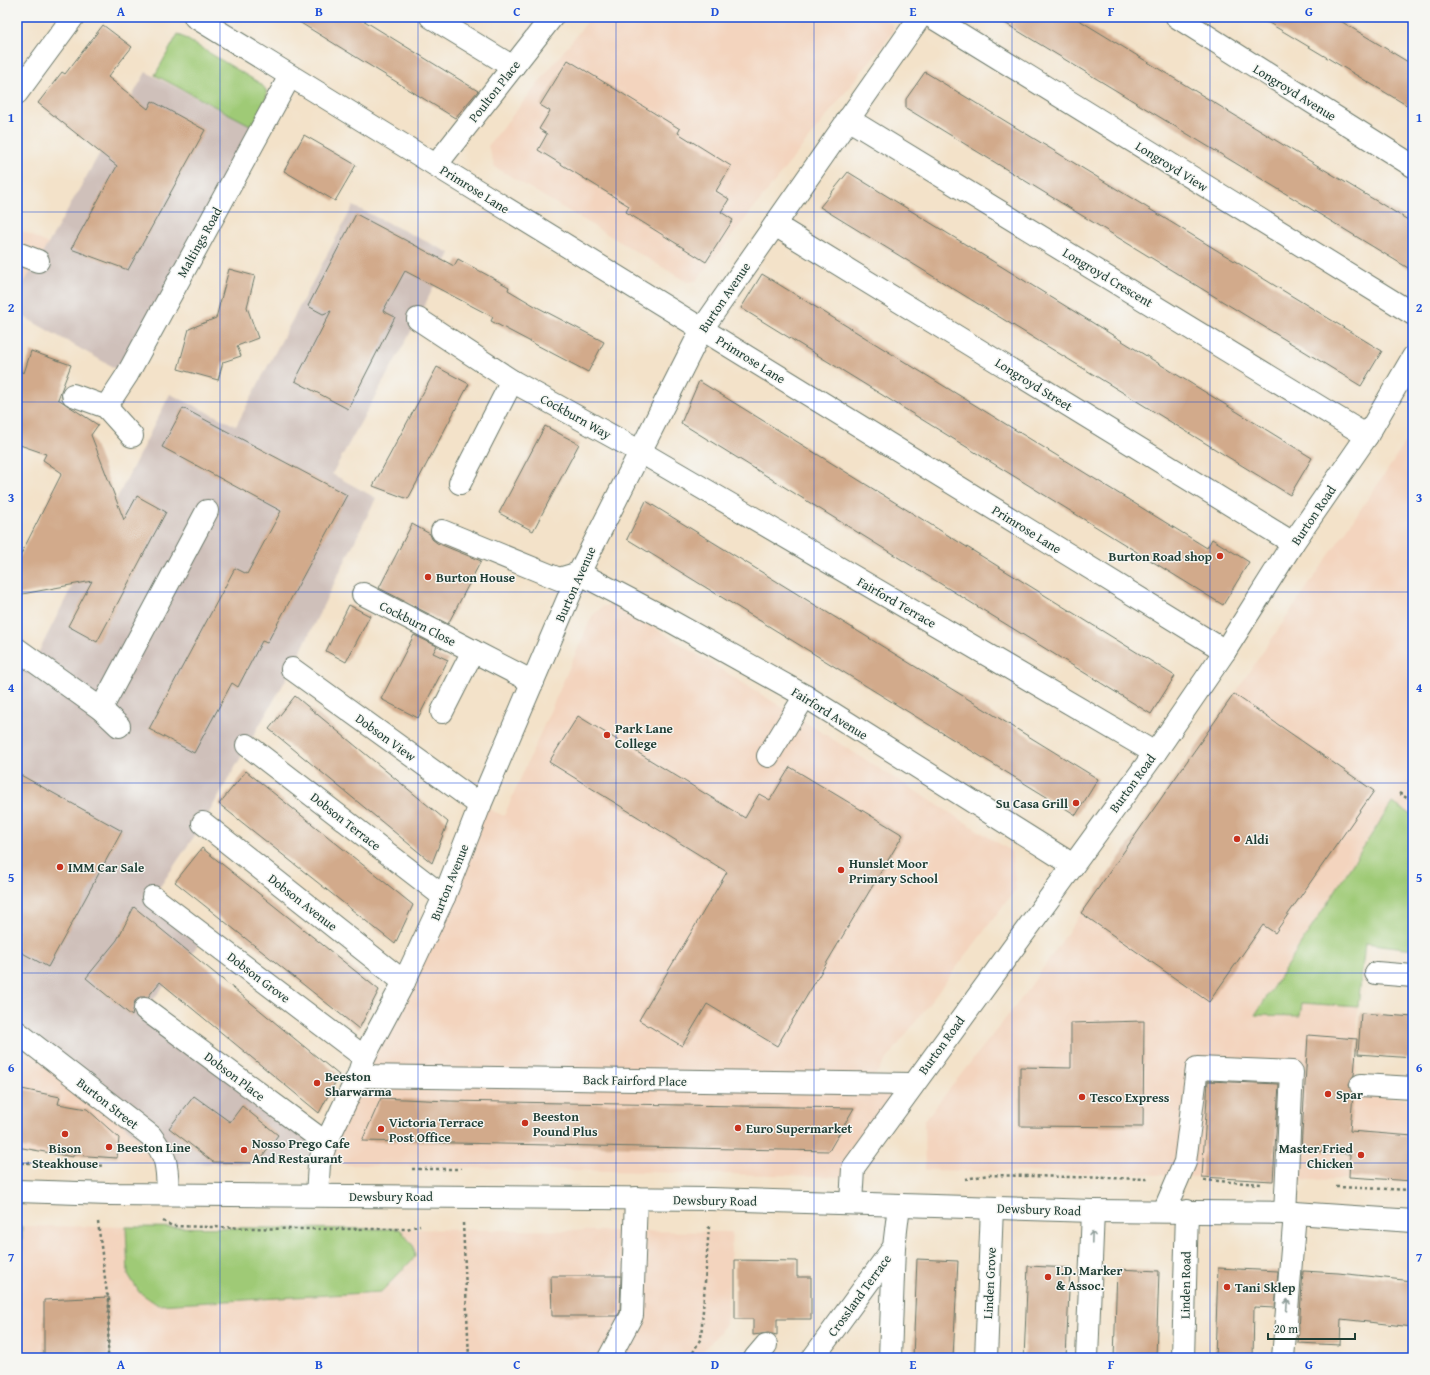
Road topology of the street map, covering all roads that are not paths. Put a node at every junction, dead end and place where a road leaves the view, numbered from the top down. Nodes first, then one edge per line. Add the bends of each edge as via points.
1 (73, 17) edge
2 (195, 17) edge
3 (431, 17) edge
4 (552, 17) edge
5 (920, 17) edge
6 (932, 17) edge
7 (1177, 17) edge
8 (513, 67) junction
9 (290, 76) junction
10 (17, 93) edge
11 (848, 119) junction
12 (436, 165) junction
13 (1413, 166) edge
14 (774, 225) junction
15 (17, 253) edge
16 (38, 261) dead end
17 (1413, 314) edge
18 (418, 320) dead end
19 (702, 329) junction
20 (1413, 357) edge
21 (512, 381) junction
22 (73, 395) dead end
23 (106, 407) junction
24 (132, 436) dead end
25 (1367, 436) junction
26 (639, 451) junction
27 (460, 482) dead end
28 (207, 511) dead end
29 (442, 530) dead end
30 (1293, 543) junction
31 (579, 573) junction
32 (363, 594) dead end
33 (17, 649) edge
34 (473, 651) junction
35 (1225, 651) junction
36 (292, 669) dead end
37 (533, 682) junction
38 (805, 696) junction
39 (101, 709) junction
40 (442, 712) dead end
41 (119, 726) dead end
42 (247, 745) dead end
43 (1155, 753) junction
44 (768, 756) dead end
45 (480, 805) junction
46 (203, 822) dead end
47 (1073, 865) junction
48 (444, 897) junction
49 (153, 898) dead end
50 (1376, 973) dead end
51 (1413, 976) edge
52 (404, 982) junction
53 (145, 1009) dead end
54 (17, 1032) edge
55 (361, 1066) junction
56 (912, 1084) junction
57 (1360, 1085) dead end
58 (1413, 1088) edge
59 (326, 1143) junction
60 (17, 1191) edge
61 (168, 1194) junction
62 (317, 1195) junction
63 (636, 1198) junction
64 (851, 1203) junction
65 (899, 1205) junction
66 (992, 1208) junction
67 (1092, 1211) junction
68 (1164, 1211) junction
69 (1187, 1211) junction
70 (1290, 1213) junction
71 (1413, 1221) edge
72 (894, 1247) junction
73 (609, 1358) edge
74 (813, 1358) edge
75 (890, 1358) edge
76 (986, 1358) edge
77 (1087, 1358) edge
78 (1183, 1358) edge
79 (1283, 1358) edge

1 - 10 street
2 - 9 street, Primrose Lane
3 - 8 street
4 - 8 street, Poulton Place
5 - 11 street, Burton Avenue
6 - 17 street, Longroyd View
7 - 13 street, Longroyd Avenue
8 - 12 street, Poulton Place
9 - 12 street, Primrose Lane
9 - 23 street, Maltings Road via 127,375
11 - 14 street, Burton Avenue
11 - 25 street, Longroyd Crescent
12 - 19 street, Primrose Lane
14 - 19 street, Burton Avenue
14 - 30 street, Longroyd Street
15 - 16 street
18 - 21 street, Cockburn Way
19 - 26 street, Burton Avenue
19 - 35 street, Primrose Lane
20 - 25 street, Burton Road
21 - 26 street, Cockburn Way
21 - 27 street
22 - 23 street
23 - 24 street
25 - 30 street, Burton Road
26 - 31 street, Burton Avenue
26 - 43 street, Fairford Terrace
28 - 39 street
29 - 31 street via 559,579
30 - 35 street, Burton Road
31 - 37 street, Burton Avenue
31 - 38 street, Fairford Avenue
32 - 34 street, Cockburn Close
33 - 39 street
34 - 37 street, Cockburn Close
34 - 40 street
35 - 43 street, Burton Road
36 - 45 street, Dobson View
37 - 45 street, Burton Avenue
38 - 44 street
38 - 47 street, Fairford Avenue
39 - 41 street
42 - 48 street, Dobson Terrace
43 - 47 street, Burton Road
45 - 48 street, Burton Avenue
46 - 52 street, Dobson Avenue
47 - 56 street, Burton Road
48 - 52 street, Burton Avenue
49 - 55 street, Dobson Grove
50 - 51 street
52 - 55 street, Burton Avenue
53 - 59 street, Dobson Place
54 - 61 street, Burton Street via 151,1136 167,1163
55 - 56 street, Back Fairford Place
55 - 59 street, Burton Avenue
56 - 64 street, Burton Road via 852,1168
57 - 58 street
59 - 62 street, Burton Avenue via 319,1164
60 - 61 street, Dewsbury Road
61 - 62 street, Dewsbury Road
62 - 63 street, Dewsbury Road
63 - 64 street, Dewsbury Road
63 - 73 street via 632,1315
64 - 65 street, Dewsbury Road
65 - 66 street, Dewsbury Road
65 - 72 street, Crossland Terrace
66 - 67 street, Dewsbury Road
66 - 76 street, Linden Grove
67 - 68 street, Dewsbury Road
77 -> 67 street
68 - 69 street, Dewsbury Road
68 - 70 street via 1185,1162 1197,1068 1292,1072
69 - 70 street, Dewsbury Road
69 - 78 street, Linden Road
70 - 71 street, Dewsbury Road
79 -> 70 street
72 - 74 street, Crossland Terrace
72 - 75 street

